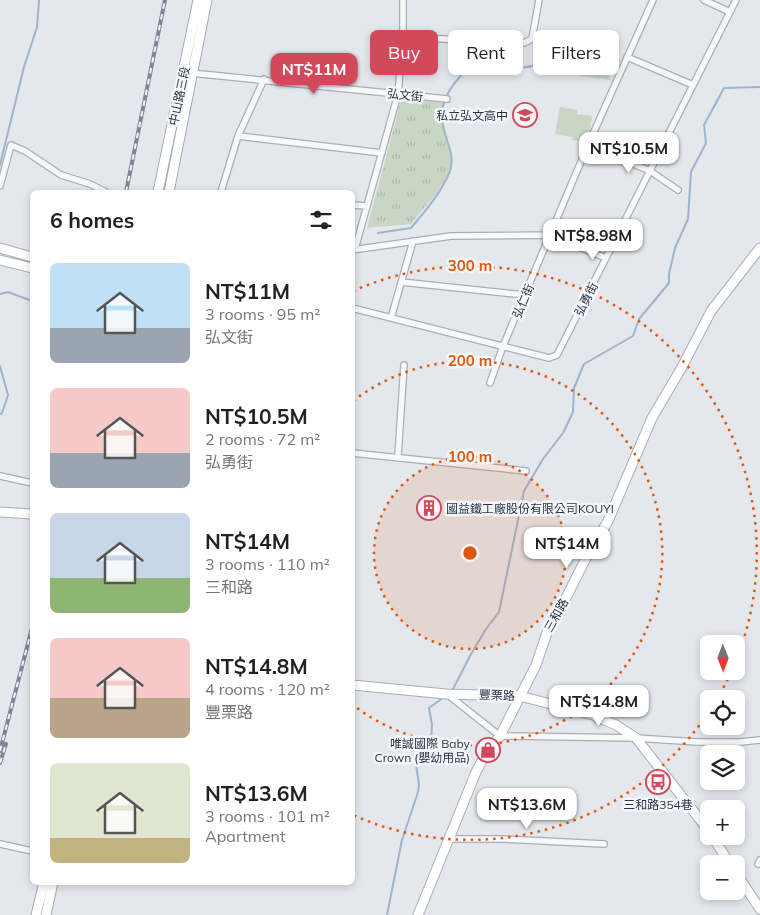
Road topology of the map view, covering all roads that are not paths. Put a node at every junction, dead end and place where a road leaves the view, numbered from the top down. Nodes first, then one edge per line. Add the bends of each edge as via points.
1 (198, 0) edge
2 (206, 0) edge
3 (403, 0) edge
4 (539, 0) edge
5 (652, 0) edge
6 (704, 0) edge
7 (736, 0) edge
8 (730, 12) junction
9 (403, 30) edge
10 (438, 39) edge
11 (627, 57) junction
12 (188, 72) junction
13 (400, 75) edge
14 (264, 79) junction
15 (693, 85) junction
16 (398, 94) junction
17 (447, 99) dead end
18 (238, 136) junction
19 (588, 144) junction
20 (382, 153) junction
21 (650, 172) junction
22 (0, 186) edge
23 (102, 190) edge
24 (158, 190) edge
25 (169, 190) edge
26 (222, 190) edge
27 (678, 190) dead end
28 (355, 205) edge
29 (366, 206) junction
30 (550, 235) junction
31 (413, 241) junction
32 (355, 246) edge
33 (0, 248) edge
34 (760, 248) edge
35 (355, 250) edge
36 (30, 256) edge
37 (606, 258) junction
38 (0, 260) edge
39 (30, 268) edge
40 (401, 282) junction
41 (525, 295) junction
42 (355, 309) edge
43 (391, 318) junction
44 (503, 346) junction
45 (404, 365) dead end
46 (490, 383) dead end
47 (355, 453) edge
48 (398, 456) junction
49 (526, 470) dead end
50 (0, 476) edge
51 (30, 483) edge
52 (0, 512) edge
53 (30, 514) edge
54 (355, 685) edge
55 (446, 694) junction
56 (520, 696) junction
57 (500, 736) junction
58 (636, 738) junction
59 (760, 740) edge
60 (700, 820) edge
61 (449, 839) junction
62 (0, 844) edge
63 (604, 844) dead end
64 (30, 851) edge
65 (43, 885) edge
66 (52, 885) edge
67 (745, 886) edge
68 (760, 909) edge
69 (36, 915) edge
70 (46, 915) edge
71 (418, 915) edge

1 - 12 street, 中山路三段
2 - 12 street, 中山路三段
3 - 9 street
4 - 10 street via 532,38 524,43
5 - 11 street, 弘仁街
6 - 8 street
7 - 8 street, 弘勇街
8 - 15 street, 弘勇街
11 - 15 street
11 - 19 street, 弘仁街
12 - 14 street, 弘文街
12 - 24 street, 中山路三段
12 - 25 street, 中山路三段
13 - 16 street
14 - 16 street, 弘文街
14 - 18 street
15 - 21 street, 弘勇街
16 - 17 street, 弘文街
16 - 20 street
18 - 20 street
18 - 26 street
19 - 21 street
19 - 30 street, 弘仁街
20 - 29 street
21 - 27 street
21 - 37 street, 弘勇街
22 - 23 street via 11,145 61,175
28 - 29 street
29 - 32 street
30 - 31 street via 451,236
30 - 37 street
30 - 41 street, 弘仁街
31 - 35 street
31 - 40 street
33 - 36 street
34 - 56 street, 三和路 via 711,311 652,418 608,521 549,627 536,665
37 - 44 street, 弘勇街 via 557,355 549,358
38 - 39 street
40 - 41 street
40 - 43 street
41 - 44 street, 弘仁街
42 - 43 street, 弘勇街
43 - 44 street, 弘勇街
44 - 46 street, 弘仁街
45 - 48 street
47 - 48 street
48 - 49 street
50 - 51 street
52 - 53 street
54 - 55 street, 豐栗路
55 - 56 street, 豐栗路
55 - 57 street
56 - 57 street, 三和路
56 - 58 street, 豐栗路 via 593,715
57 - 58 street
57 - 61 street, 三和路 via 476,772
58 - 59 street via 698,742
58 - 60 street, 豐栗路
61 - 63 street
61 - 71 street, 三和路
62 - 64 street
65 - 69 street
66 - 70 street
67 - 68 street

